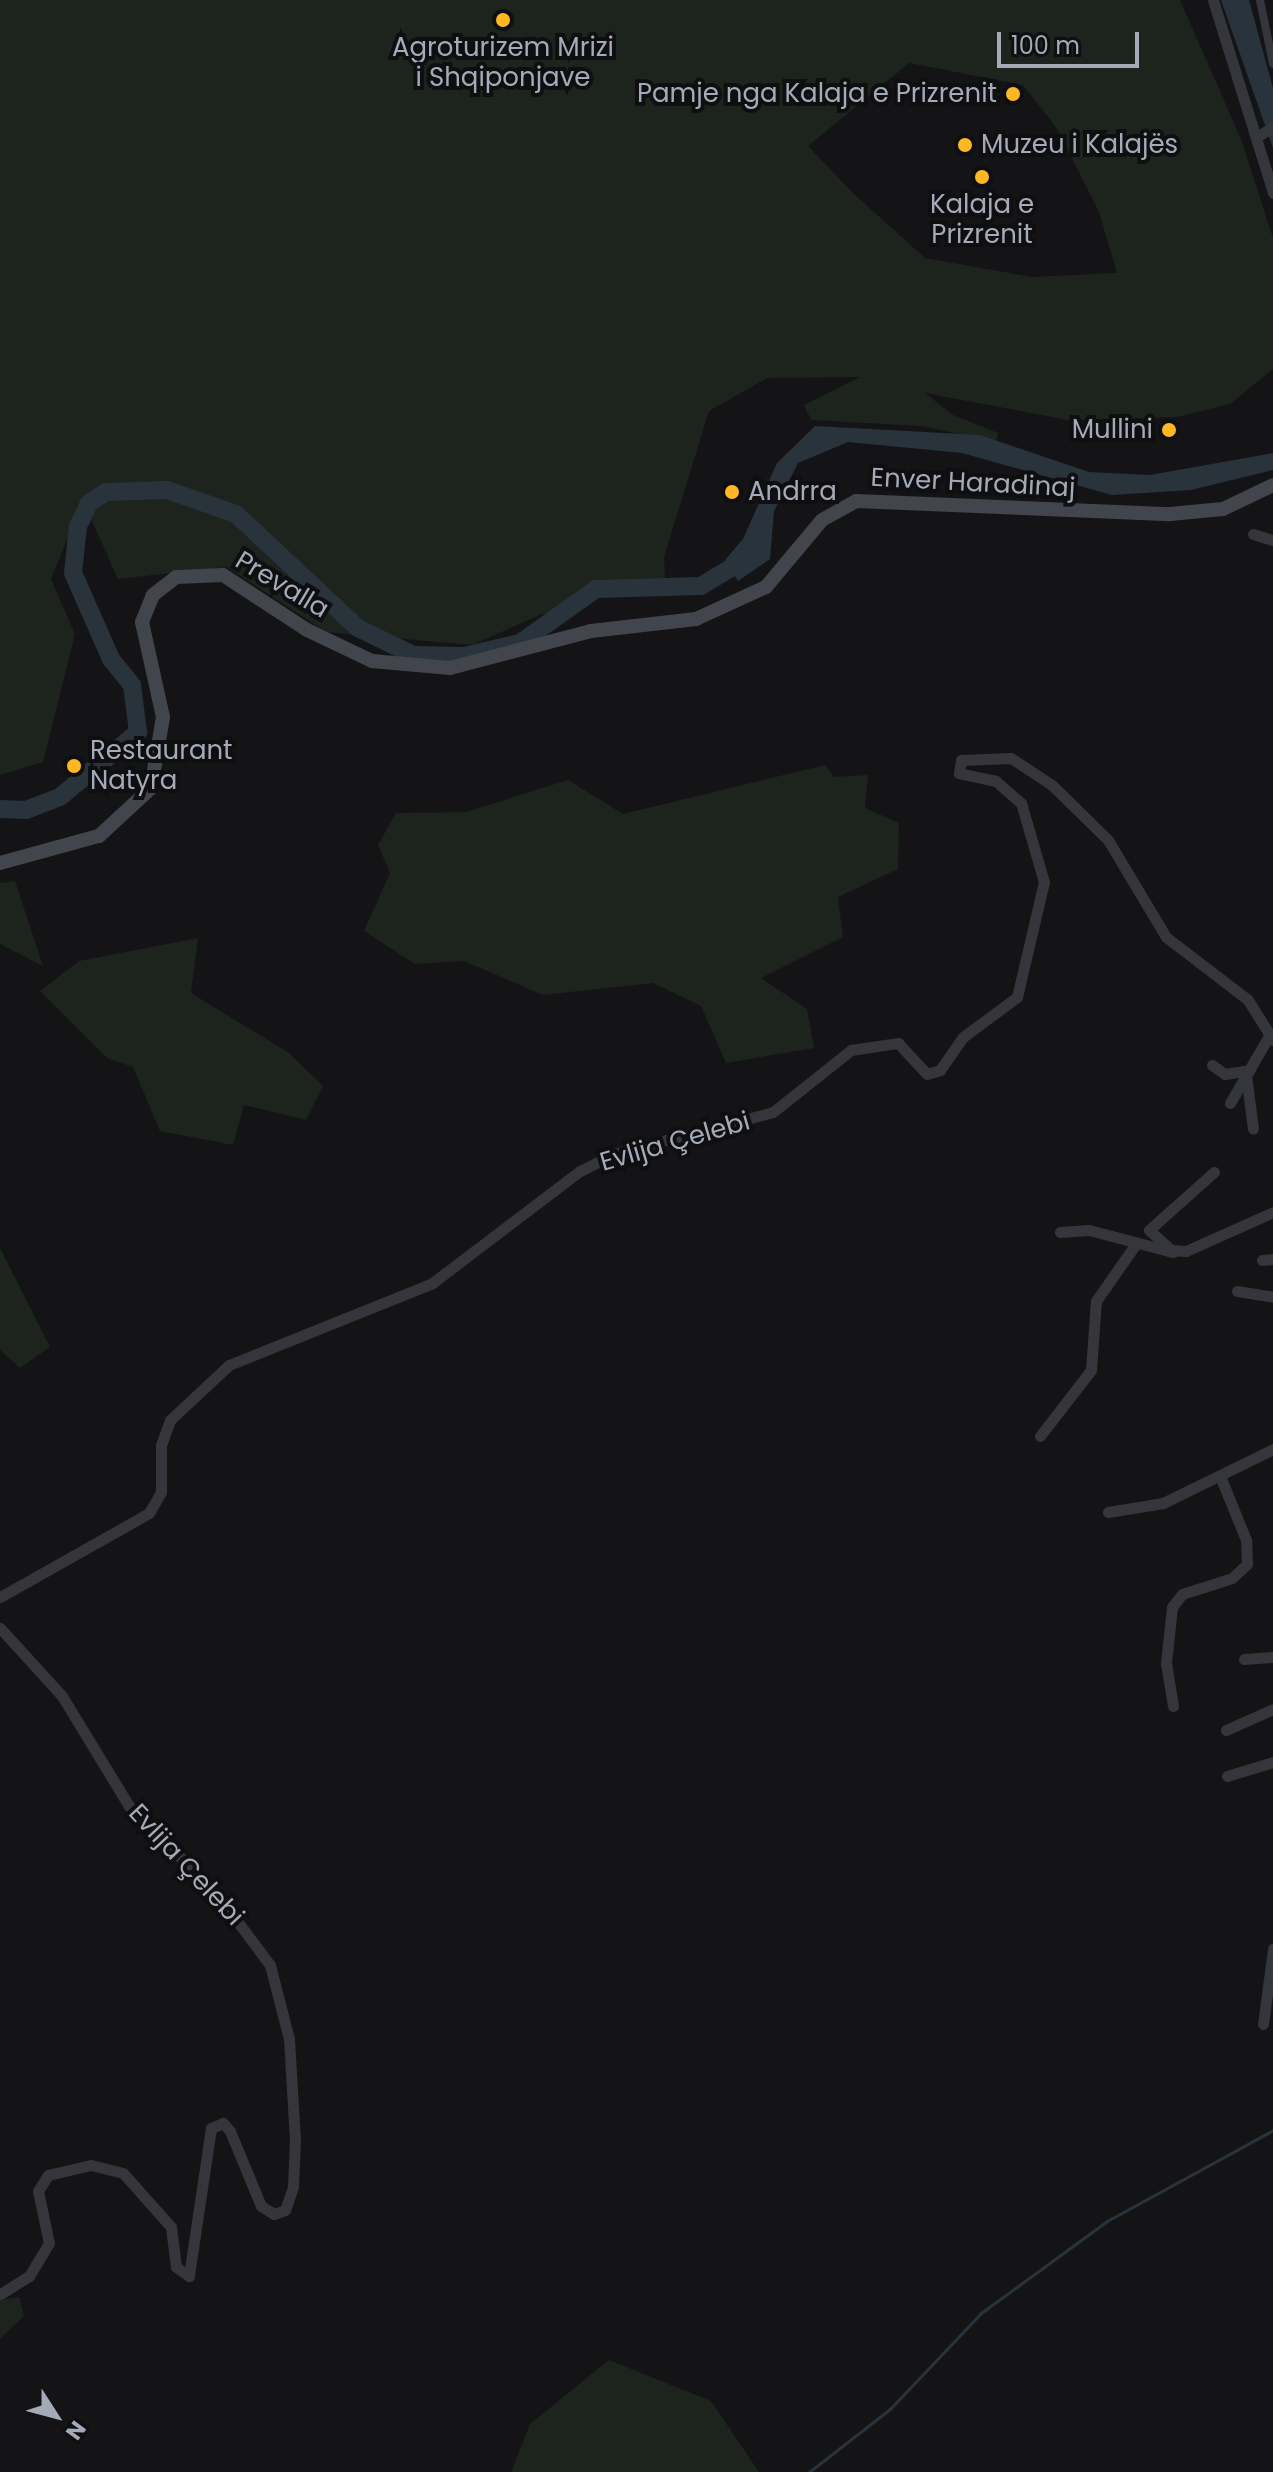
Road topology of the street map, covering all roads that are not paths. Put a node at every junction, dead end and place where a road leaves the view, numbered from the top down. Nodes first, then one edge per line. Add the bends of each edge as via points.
1 (1213, 0) edge
2 (1260, 0) edge
3 (1273, 64) edge
4 (1265, 132) edge
5 (1273, 193) edge
6 (1271, 491) edge
7 (1253, 534) dead end
8 (1273, 540) edge
9 (380, 663) joint
10 (0, 863) edge
11 (1271, 1037) edge
12 (1212, 1065) dead end
13 (1248, 1072) junction
14 (1230, 1103) dead end
15 (1253, 1129) dead end
16 (1214, 1172) dead end
17 (1273, 1212) edge
18 (1060, 1232) dead end
19 (1135, 1245) junction
20 (1178, 1253) junction
21 (1237, 1291) dead end
22 (1273, 1297) edge
23 (1040, 1436) dead end
24 (1273, 1449) edge
25 (1220, 1476) junction
26 (1108, 1512) dead end
27 (0, 1597) edge
28 (0, 1628) edge
29 (1273, 1657) edge
30 (1244, 1659) dead end
31 (1173, 1706) dead end
32 (1273, 1709) edge
33 (1226, 1730) dead end
34 (1273, 1762) edge
35 (1227, 1776) dead end
36 (1273, 1949) edge
37 (1263, 2024) dead end
38 (0, 2294) edge

1 - 4 street
2 - 3 street
4 - 5 street
6 - 9 main road, Enver Haradinaj via 1223,509 1170,514 856,501 822,520 766,587 696,619 591,631 450,668
7 - 8 street
9 - 10 main road, Prevalla via 307,630 223,575 193,572 168,581 148,604 142,630 163,717 151,788 99,836
11 - 13 street, Evlija Çelebi
11 - 27 street, Evlija Çelebi via 1248,1000 1166,937 1108,840 1052,785 1011,758 961,760 959,773 996,781 1021,803 1044,882 1017,997 963,1037 940,1070 927,1074 898,1043 851,1050 773,1112 616,1153 580,1171 431,1284 229,1365 170,1420 161,1445 161,1492 149,1513
12 - 13 street via 1225,1074
13 - 14 street, Evlija Çelebi
13 - 15 street
16 - 20 street via 1149,1230
17 - 20 street
18 - 19 street via 1089,1230
19 - 20 street
19 - 23 street via 1096,1301 1091,1370
21 - 22 street
24 - 25 street
25 - 26 street via 1163,1503
25 - 31 street via 1246,1540 1247,1564 1232,1578 1182,1594 1172,1607 1166,1663
28 - 38 street, Evlija Çelebi via 62,1696 129,1806 217,1894 270,1965 289,2039 295,2139 293,2187 285,2210 274,2214 261,2206 230,2131 223,2123 211,2128 189,2276 176,2267 171,2227 123,2173 91,2165 48,2175 38,2191 49,2243 29,2276
29 - 30 street
32 - 33 street
34 - 35 street
36 - 37 street

